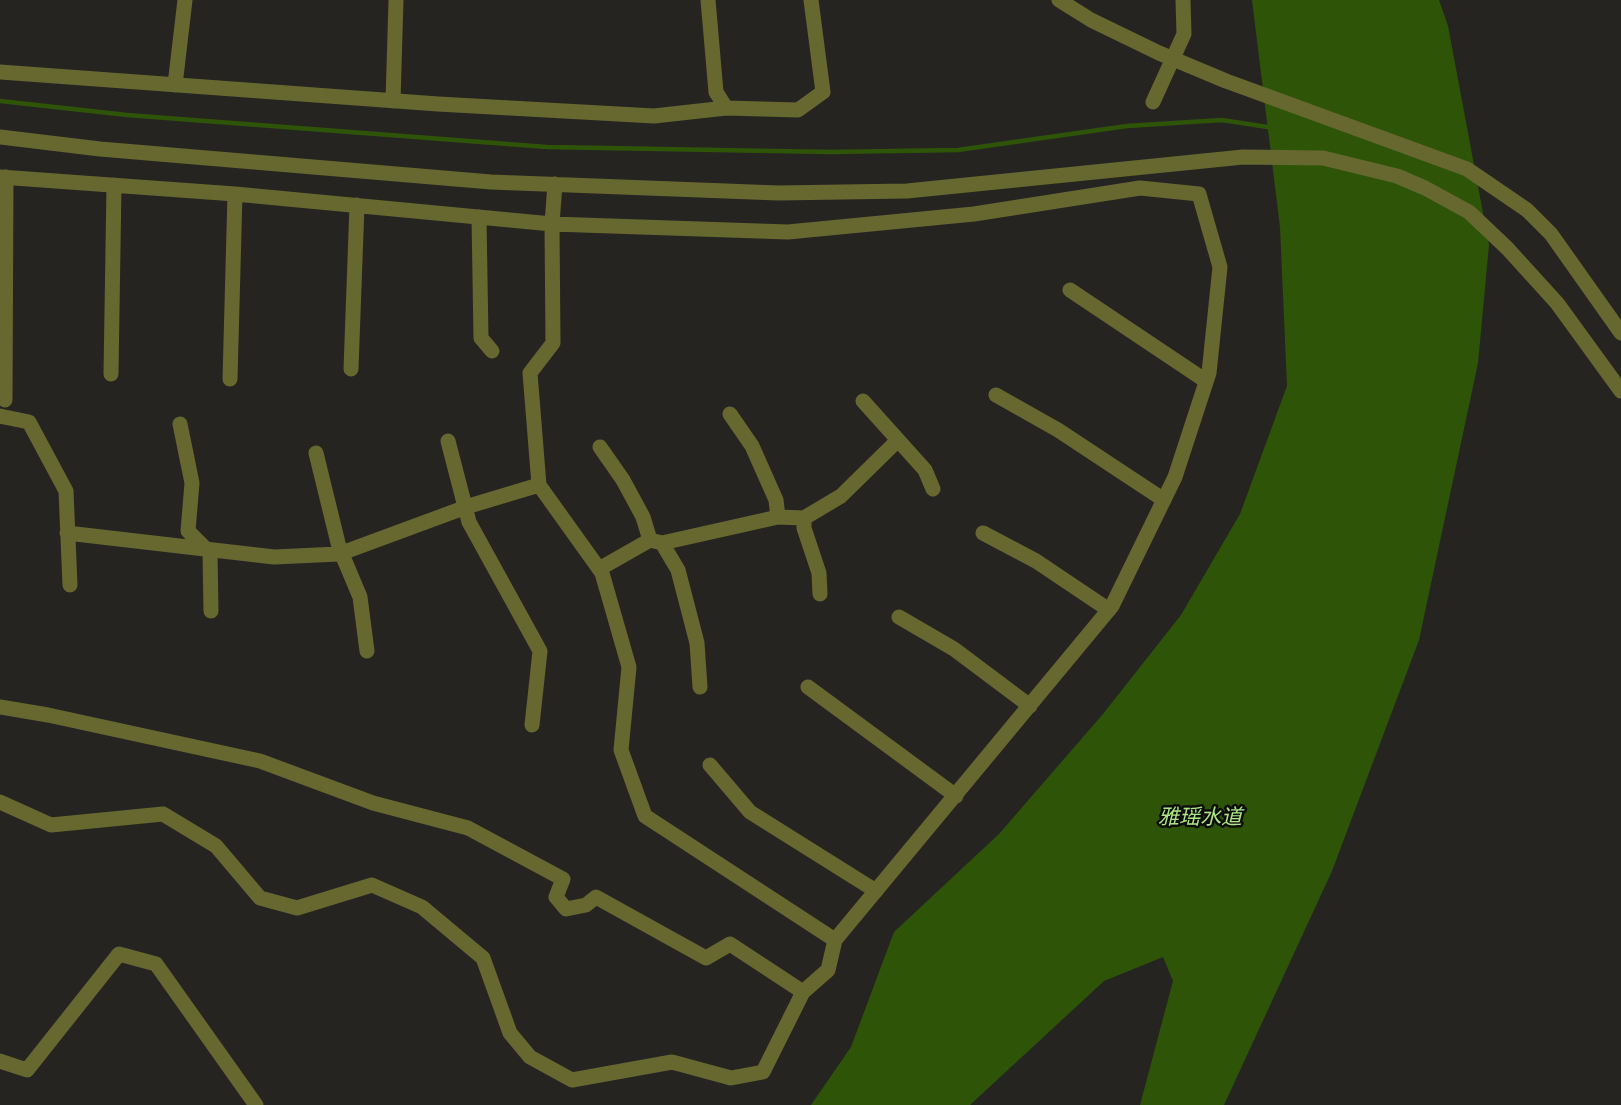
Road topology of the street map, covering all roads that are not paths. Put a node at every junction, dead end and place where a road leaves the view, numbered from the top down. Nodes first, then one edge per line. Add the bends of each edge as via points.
1 (185, 0) edge
2 (396, 0) edge
3 (708, 0) edge
4 (811, 0) edge
5 (1059, 0) edge
6 (1183, 0) edge
7 (0, 72) edge
8 (175, 85) junction
9 (393, 101) junction
10 (1153, 102) dead end
11 (726, 108) junction
12 (0, 137) edge
13 (3, 177) edge
14 (555, 184) junction
15 (114, 185) junction
16 (235, 194) junction
17 (357, 205) junction
18 (479, 217) junction
19 (552, 224) junction
20 (1070, 290) dead end
21 (1621, 333) edge
22 (492, 351) dead end
23 (351, 369) dead end
24 (111, 374) dead end
25 (230, 379) dead end
26 (1206, 381) junction
27 (1621, 391) edge
28 (996, 395) dead end
29 (5, 400) dead end
30 (863, 401) dead end
31 (730, 414) dead end
32 (0, 416) edge
33 (180, 424) dead end
34 (898, 440) junction
35 (448, 441) dead end
36 (600, 447) dead end
37 (316, 453) dead end
38 (539, 485) junction
39 (933, 489) dead end
40 (1164, 500) junction
41 (778, 517) junction
42 (804, 518) junction
43 (67, 533) junction
44 (983, 533) dead end
45 (656, 542) junction
46 (207, 550) junction
47 (599, 569) junction
48 (70, 585) dead end
49 (820, 594) dead end
50 (1109, 610) junction
51 (211, 611) dead end
52 (899, 617) dead end
53 (366, 651) dead end
54 (700, 687) dead end
55 (808, 687) dead end
56 (1030, 706) junction
57 (0, 707) edge
58 (532, 725) dead end
59 (710, 765) dead end
60 (956, 796) junction
61 (0, 802) edge
62 (876, 891) junction
63 (836, 939) junction
64 (803, 992) junction
65 (0, 1061) edge
66 (256, 1105) edge

1 - 8 street
2 - 9 street
3 - 11 street via 716,92
4 - 11 street via 823,92 798,110
5 - 21 street, bridge via 1168,57 1467,170 1508,196 1551,234
6 - 10 street via 1184,34
7 - 8 street
8 - 9 street
9 - 11 street via 654,116
12 - 14 street via 329,170
13 - 15 street
13 - 29 street
14 - 19 street
14 - 27 street via 778,193 907,191 1243,157 1323,158 1373,169 1425,188 1469,212 1508,248 1557,303
15 - 16 street
15 - 24 street
16 - 17 street
16 - 25 street
17 - 18 street
17 - 23 street
18 - 19 street
18 - 22 street via 482,338
19 - 26 street via 788,232 974,214 1140,188 1199,194 1220,267
19 - 38 street via 553,343 530,373
20 - 26 street
26 - 40 street
28 - 40 street via 1058,430
30 - 34 street
31 - 41 street via 752,446 776,500
32 - 43 street via 29,422 66,491
33 - 46 street via 192,483 188,531
34 - 39 street via 925,470
34 - 42 street via 841,496
35 - 58 street via 469,522 540,651
36 - 45 street
37 - 53 street via 339,547 360,597
38 - 46 street via 339,554 274,557
38 - 47 street
40 - 50 street
41 - 42 street
41 - 45 street
42 - 49 street via 819,573
43 - 46 street
43 - 48 street
44 - 50 street via 1036,561
45 - 47 street
45 - 54 street via 678,570 697,643
46 - 51 street
47 - 63 street via 629,667 621,750 645,816
50 - 56 street
52 - 56 street via 954,649
55 - 60 street
56 - 60 street
57 - 64 street via 260,761 373,803 468,828 563,879 556,897 566,909 586,905 596,897 706,958 730,944
59 - 62 street via 750,812
60 - 62 street
61 - 64 street via 51,825 163,814 216,846 260,898 297,908 372,885 422,907 483,957 510,1033 530,1057 572,1080 672,1062 731,1078 763,1072
62 - 63 street
63 - 64 street via 828,970
65 - 66 street via 27,1070 119,954 156,964

